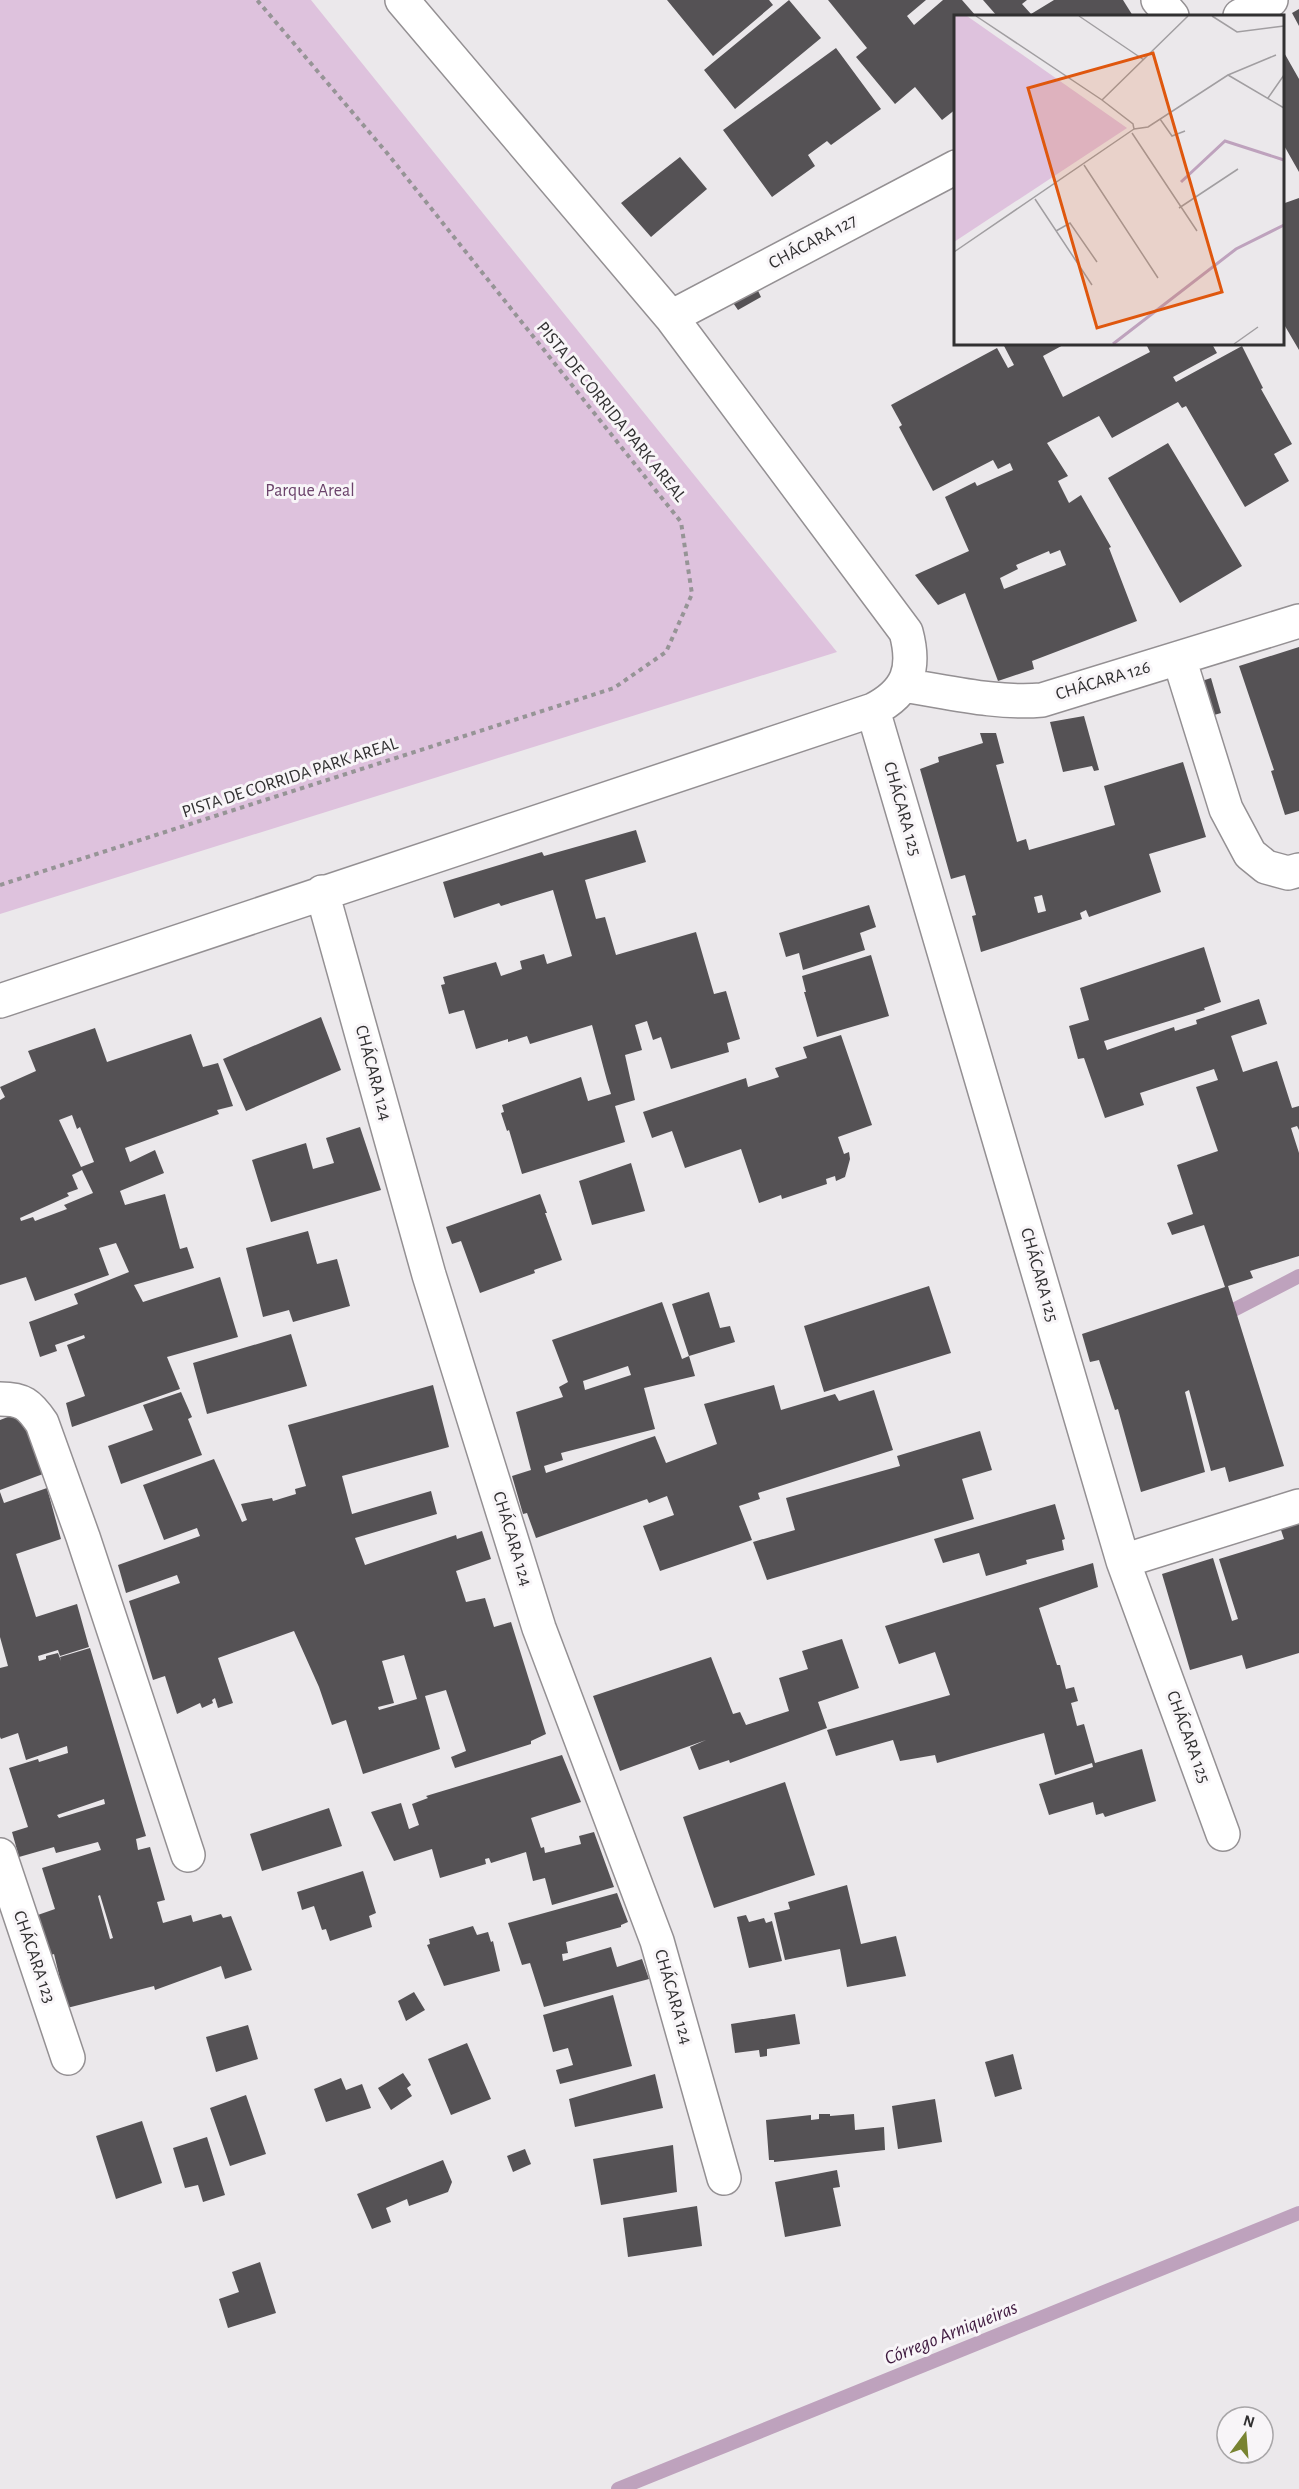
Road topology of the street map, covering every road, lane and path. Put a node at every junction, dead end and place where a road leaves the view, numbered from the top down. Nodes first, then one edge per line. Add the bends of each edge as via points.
1 (257, 0) edge
2 (402, 0) edge
3 (1158, 0) edge
4 (1271, 0) edge
5 (1171, 15) edge
6 (1242, 15) edge
7 (954, 168) edge
8 (671, 317) junction
9 (1299, 621) edge
10 (1179, 658) junction
11 (903, 685) junction
12 (873, 710) junction
13 (1299, 870) edge
14 (0, 885) edge
15 (322, 892) junction
16 (0, 1000) edge
17 (0, 1399) edge
18 (1299, 1506) edge
19 (1123, 1561) junction
20 (1223, 1834) dead end
21 (0, 1855) edge
22 (188, 1855) dead end
23 (68, 2058) dead end
24 (724, 2178) dead end

1 - 14 path, PISTA DE CORRIDA PARK AREAL via 387,153 681,522 692,594 666,652 614,688
2 - 8 street
3 - 5 street
4 - 6 street
7 - 8 street, CHÁCARA 127
8 - 11 street via 906,632 911,650 910,669
9 - 10 street, CHÁCARA 126
10 - 11 street, CHÁCARA 126 via 1042,700 998,700
10 - 13 street via 1226,809 1250,854 1266,867 1288,873
11 - 12 street via 891,700
12 - 15 street
12 - 19 street, CHÁCARA 125
15 - 16 street
15 - 24 street, CHÁCARA 124 via 432,1286 539,1628 657,1941
17 - 22 street via 20,1401 32,1409 42,1424
18 - 19 street
19 - 20 street, CHÁCARA 125
21 - 23 street, CHÁCARA 123

